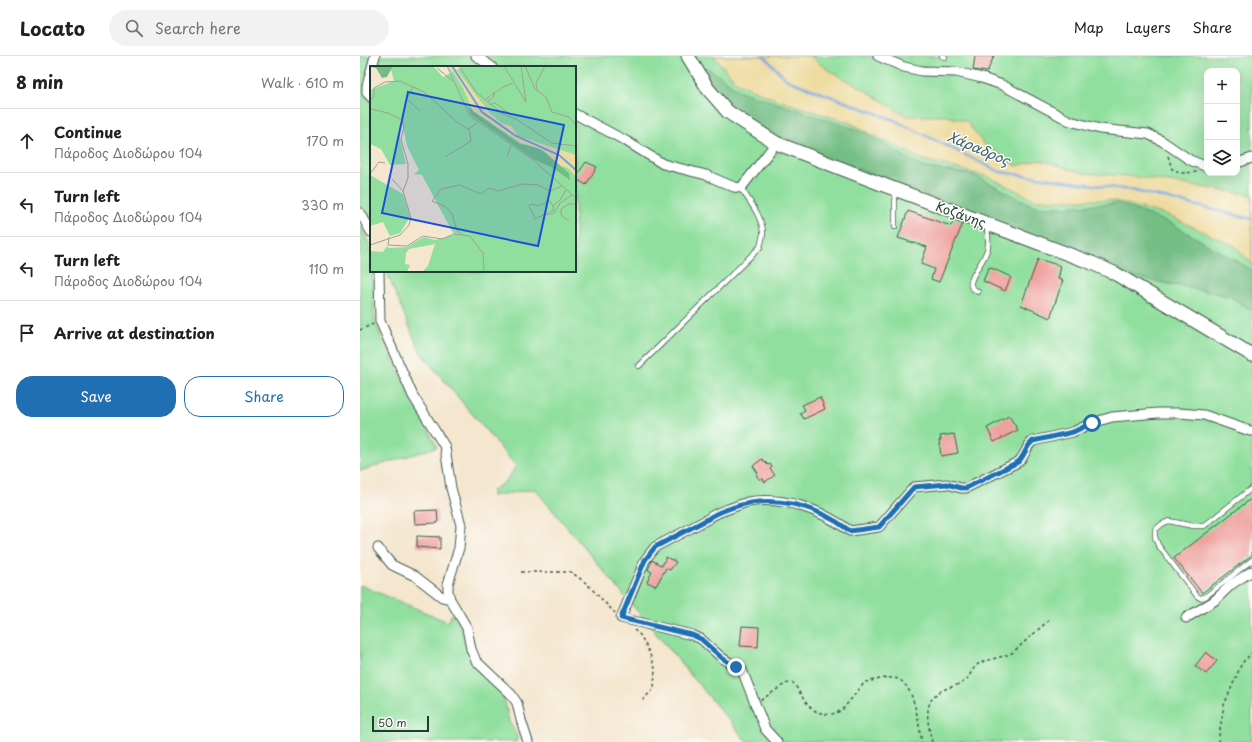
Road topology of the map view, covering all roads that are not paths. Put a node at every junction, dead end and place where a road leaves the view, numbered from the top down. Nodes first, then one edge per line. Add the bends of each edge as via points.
1 (375, 56) edge
2 (476, 56) edge
3 (688, 56) edge
4 (878, 56) edge
5 (372, 66) edge
6 (491, 66) edge
7 (370, 74) edge
8 (370, 97) edge
9 (576, 115) edge
10 (776, 143) junction
11 (1252, 158) edge
12 (1240, 162) edge
13 (1204, 169) edge
14 (740, 188) junction
15 (895, 190) junction
16 (360, 213) edge
17 (987, 224) junction
18 (895, 227) dead end
19 (370, 230) edge
20 (379, 272) edge
21 (978, 292) dead end
22 (1252, 355) edge
23 (639, 366) dead end
24 (1252, 430) edge
25 (1252, 488) edge
26 (378, 548) dead end
27 (1252, 560) edge
28 (1252, 571) edge
29 (450, 599) junction
30 (1186, 618) dead end
31 (528, 742) edge
32 (777, 742) edge

1 - 5 street
2 - 6 street
3 - 10 street, Κοζάνης via 708,89 728,112
4 - 13 street via 904,67 956,72 982,78 1002,85 1070,121 1100,129 1148,134 1162,140
7 - 8 street via 367,86
9 - 14 street via 663,164 706,175
10 - 14 street
10 - 15 street, Κοζάνης
11 - 12 street
14 - 23 lane via 761,222 764,233 760,247
15 - 17 street, Κοζάνης
15 - 18 lane
16 - 19 street
17 - 21 lane via 988,245 970,283
17 - 22 street, Κοζάνης via 1116,274
20 - 29 street via 380,320 413,396 445,447 451,488 461,525 459,548 448,584
24 - 32 street via 1229,425 1204,415 1179,413 1118,416 1100,420 1073,432 1033,441 1018,462 966,488 947,484 914,487 879,527 850,531 826,515 799,506 767,501 744,503 713,514 655,547 645,560 621,618 692,635 742,670 765,729
25 - 27 lane via 1204,526 1169,521 1155,530 1158,545 1200,598 1205,597
26 - 29 street via 392,566 415,576 442,597
28 - 30 street via 1208,605
29 - 31 street via 467,628 476,661 517,703

